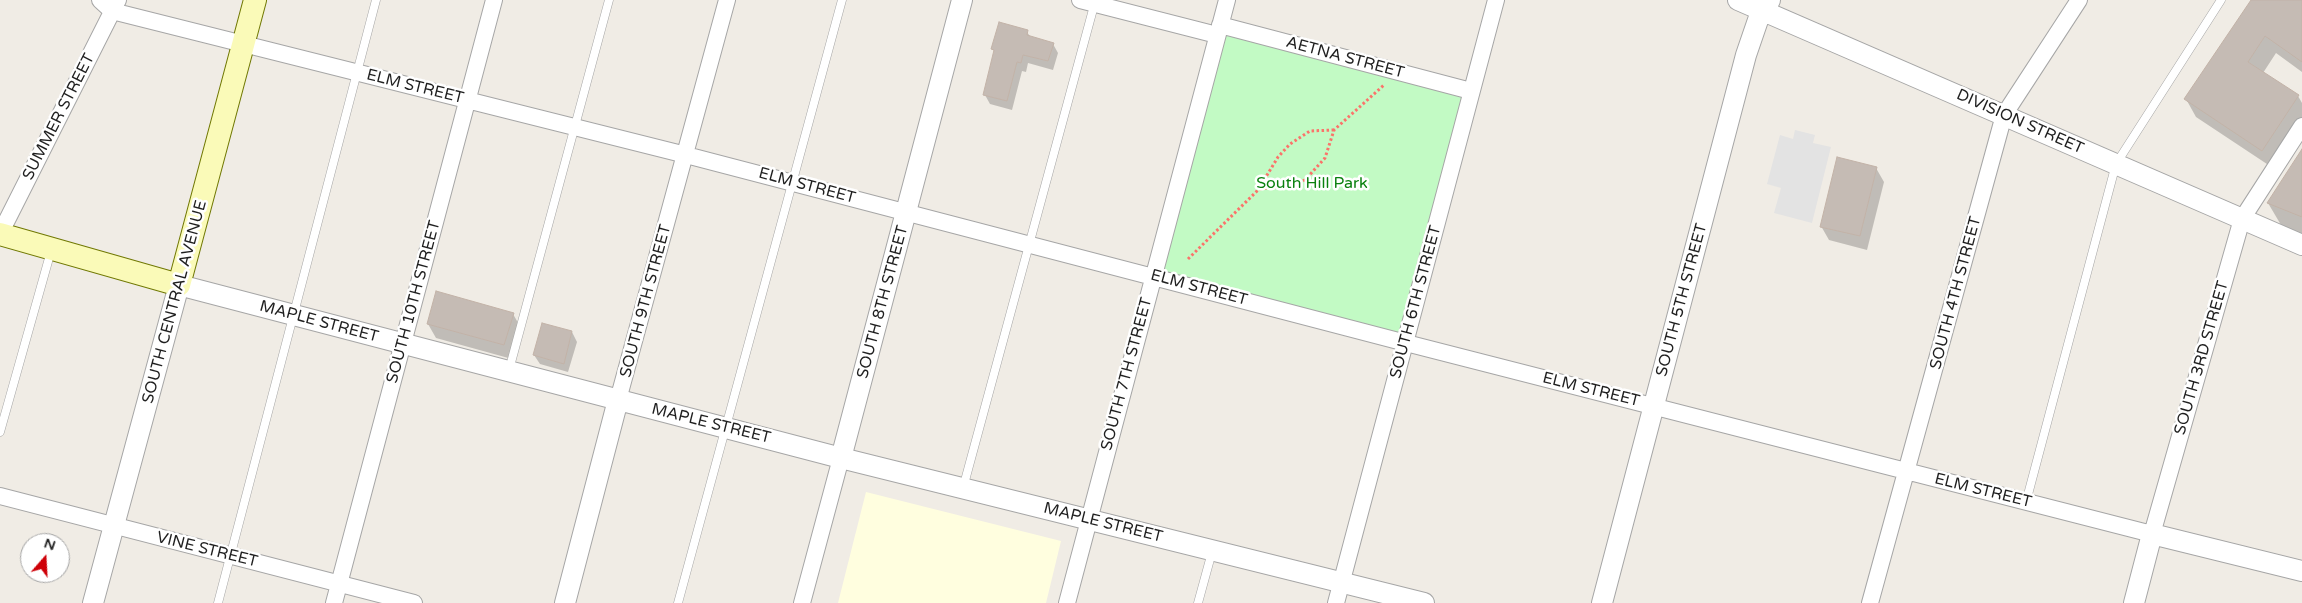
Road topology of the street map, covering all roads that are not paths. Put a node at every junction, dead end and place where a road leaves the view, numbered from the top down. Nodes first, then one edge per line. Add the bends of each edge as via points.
1 (100, 0) edge
2 (255, 0) edge
3 (376, 0) edge
4 (494, 0) edge
5 (609, 0) edge
6 (727, 0) edge
7 (842, 0) edge
8 (962, 0) edge
9 (1227, 0) edge
10 (1496, 0) edge
11 (1738, 0) edge
12 (2079, 0) edge
13 (2221, 0) edge
14 (1090, 1) edge
15 (1766, 5) edge
16 (115, 6) edge
17 (1218, 30) junction
18 (244, 44) junction
19 (357, 72) junction
20 (1471, 91) junction
21 (468, 100) junction
22 (2004, 115) junction
23 (2302, 126) edge
24 (575, 127) junction
25 (686, 155) junction
26 (2116, 164) junction
27 (792, 182) junction
28 (906, 212) junction
29 (2242, 219) junction
30 (0, 234) edge
31 (1028, 244) junction
32 (2302, 245) edge
33 (52, 248) junction
34 (1153, 276) junction
35 (180, 285) junction
36 (294, 316) junction
37 (1406, 343) junction
38 (403, 345) junction
39 (509, 372) junction
40 (618, 400) junction
41 (1654, 405) junction
42 (725, 427) junction
43 (0, 432) edge
44 (841, 458) junction
45 (1907, 472) junction
46 (963, 488) junction
47 (0, 496) edge
48 (2026, 502) junction
49 (1089, 520) junction
50 (113, 526) junction
51 (2152, 534) junction
52 (1213, 550) junction
53 (230, 556) junction
54 (2302, 571) edge
55 (1342, 583) junction
56 (340, 584) junction
57 (94, 603) edge
58 (218, 603) edge
59 (334, 603) edge
60 (414, 603) edge
61 (565, 603) edge
62 (678, 603) edge
63 (802, 603) edge
64 (1067, 603) edge
65 (1198, 603) edge
66 (1336, 603) edge
67 (1424, 603) edge
68 (1602, 603) edge
69 (1870, 603) edge
70 (2134, 603) edge

1 - 16 street, ELM STREET
2 - 18 main road, SOUTH CENTRAL AVENUE
3 - 19 lane
4 - 21 street, SOUTH 10TH STREET
5 - 24 lane
6 - 25 street, SOUTH 9TH STREET
7 - 27 lane
8 - 28 street, SOUTH 8TH STREET
9 - 17 street, SOUTH 7TH STREET
10 - 20 street, SOUTH 6TH STREET
11 - 15 street, DIVISION STREET
12 - 22 street, SOUTH 4TH STREET
13 - 26 lane
14 - 17 street, AETNA STREET
14 - 31 lane
15 - 22 street, DIVISION STREET
15 - 41 street, SOUTH 5TH STREET via 1746,55
16 - 18 street, ELM STREET
16 - 30 street, SUMMER STREET
17 - 20 street, AETNA STREET
17 - 34 street, SOUTH 7TH STREET
18 - 19 street, ELM STREET
18 - 35 main road, SOUTH CENTRAL AVENUE
19 - 21 street, ELM STREET
19 - 36 lane
20 - 37 street, SOUTH 6TH STREET
21 - 24 street, ELM STREET
21 - 38 street, SOUTH 10TH STREET
22 - 26 street, DIVISION STREET
22 - 45 street, SOUTH 4TH STREET
23 - 29 street, SOUTH 3RD STREET
24 - 25 street, ELM STREET
24 - 39 lane
25 - 27 street, ELM STREET
25 - 40 street, SOUTH 9TH STREET
26 - 29 street, DIVISION STREET
26 - 48 lane
27 - 28 street, ELM STREET
27 - 42 lane
28 - 31 street, ELM STREET
28 - 44 street, SOUTH 8TH STREET
29 - 32 street, DIVISION STREET
29 - 51 street, SOUTH 3RD STREET
30 - 33 main road, MAPLE STREET
31 - 34 street, ELM STREET
31 - 46 lane
33 - 35 main road, MAPLE STREET
33 - 43 lane
34 - 37 street, ELM STREET
34 - 49 street, SOUTH 7TH STREET
35 - 36 street, MAPLE STREET
35 - 50 street, SOUTH CENTRAL AVENUE
36 - 38 street, MAPLE STREET
36 - 53 lane
37 - 41 street, ELM STREET
37 - 55 street, SOUTH 6TH STREET
38 - 39 street, MAPLE STREET
38 - 56 street, SOUTH 10TH STREET
39 - 40 street, MAPLE STREET
40 - 42 street, MAPLE STREET
40 - 61 street, SOUTH 9TH STREET
41 - 45 street, ELM STREET
41 - 68 street, SOUTH 5TH STREET
42 - 44 street, MAPLE STREET
42 - 62 lane
44 - 46 street, MAPLE STREET
44 - 63 street, SOUTH 8TH STREET
45 - 48 street, ELM STREET
45 - 69 street, SOUTH 4TH STREET
46 - 49 street, MAPLE STREET
47 - 50 street, VINE STREET
48 - 51 street, ELM STREET
49 - 52 street, MAPLE STREET
49 - 64 street, SOUTH 7TH STREET
50 - 53 street, VINE STREET
50 - 57 street, SOUTH CENTRAL AVENUE
51 - 54 street, ELM STREET
51 - 70 street, SOUTH 3RD STREET
52 - 55 street, MAPLE STREET
52 - 65 lane
53 - 56 street, VINE STREET
53 - 58 lane
55 - 66 street, SOUTH 6TH STREET
55 - 67 street, MAPLE STREET
56 - 59 street, SOUTH 10TH STREET
56 - 60 street, VINE STREET

